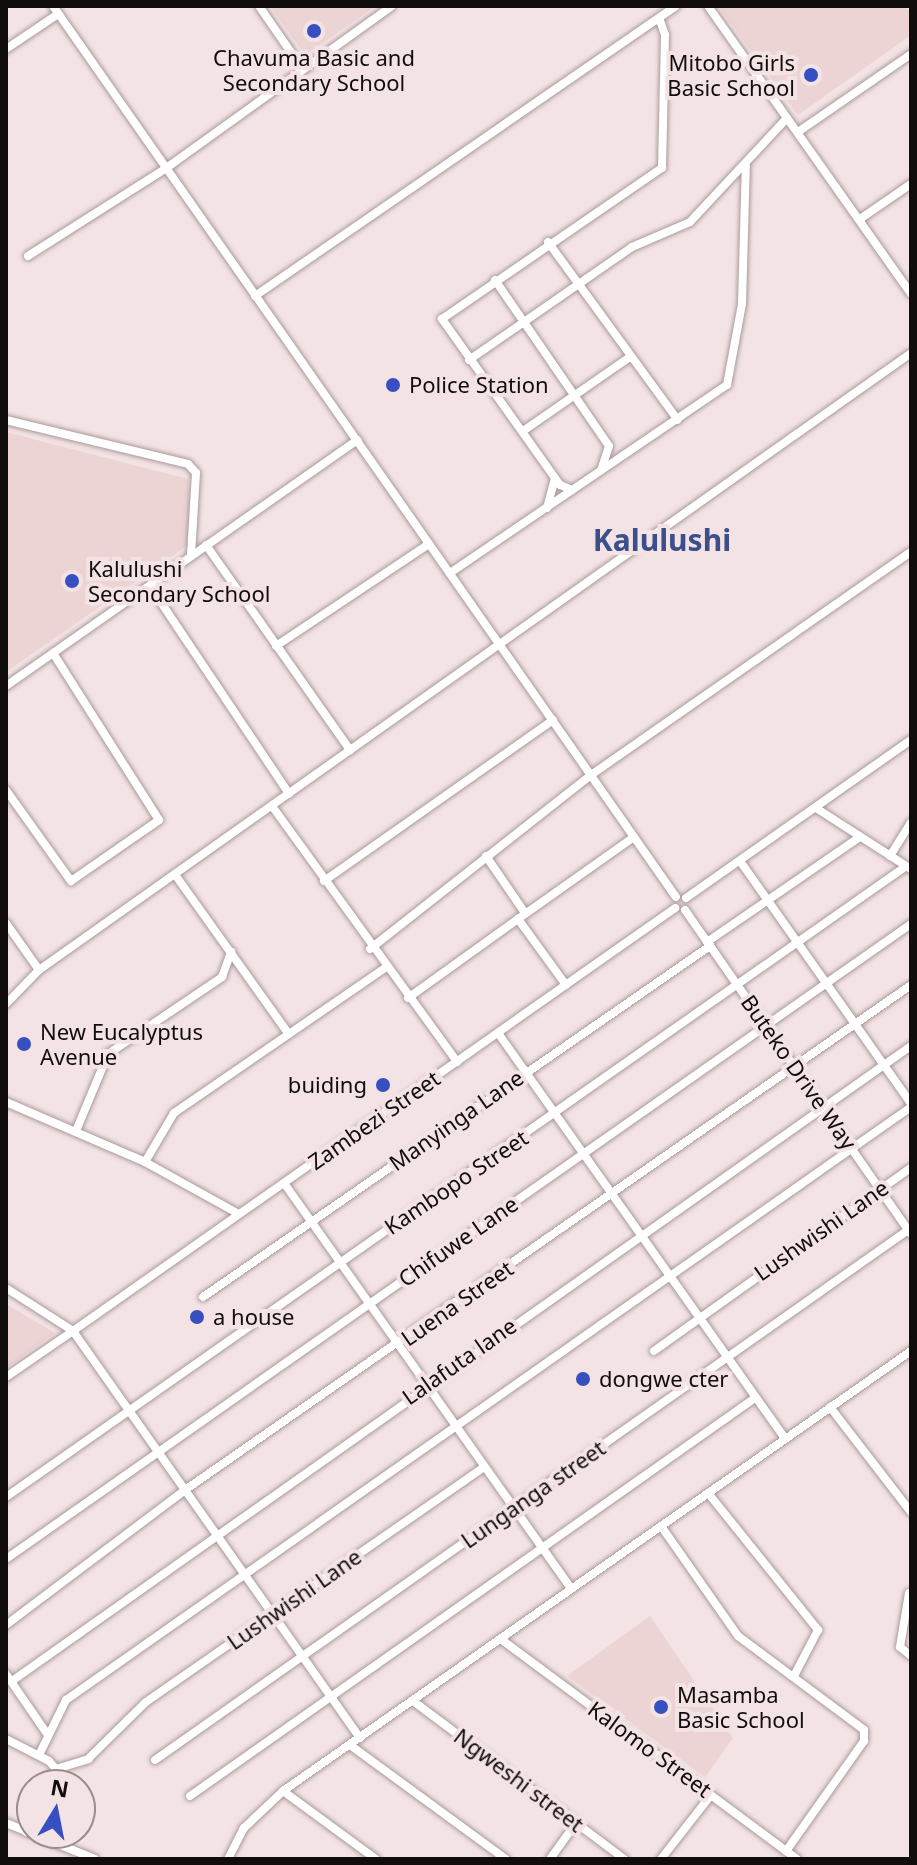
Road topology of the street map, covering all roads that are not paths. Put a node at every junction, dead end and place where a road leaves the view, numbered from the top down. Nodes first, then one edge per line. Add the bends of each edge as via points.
1 (53, 6) edge
2 (259, 6) edge
3 (392, 6) edge
4 (676, 6) edge
5 (708, 6) edge
6 (58, 14) junction
7 (659, 18) junction
8 (6, 49) edge
9 (911, 54) edge
10 (302, 68) junction
11 (787, 118) junction
12 (798, 132) junction
13 (746, 165) junction
14 (165, 169) junction
15 (911, 184) edge
16 (860, 219) junction
17 (548, 242) junction
18 (28, 256) dead end
19 (495, 280) junction
20 (578, 283) junction
21 (911, 294) edge
22 (255, 296) junction
23 (525, 319) junction
24 (911, 353) edge
25 (630, 357) junction
26 (469, 360) junction
27 (574, 395) junction
28 (6, 420) edge
29 (678, 420) junction
30 (523, 431) junction
31 (357, 440) junction
32 (598, 474) junction
33 (555, 478) junction
34 (572, 490) junction
35 (546, 509) junction
36 (429, 544) junction
37 (206, 545) junction
38 (911, 552) edge
39 (191, 555) junction
40 (450, 573) junction
41 (150, 586) junction
42 (500, 645) junction
43 (276, 646) junction
44 (53, 653) junction
45 (6, 686) edge
46 (553, 720) junction
47 (911, 740) edge
48 (350, 750) junction
49 (591, 775) junction
50 (6, 790) edge
51 (289, 794) junction
52 (272, 806) junction
53 (816, 808) junction
54 (911, 823) edge
55 (634, 837) junction
56 (860, 837) junction
57 (486, 856) junction
58 (890, 856) junction
59 (740, 861) junction
60 (908, 867) edge
61 (176, 876) junction
62 (324, 881) junction
63 (681, 897) junction
64 (769, 900) junction
65 (675, 908) junction
66 (685, 910) junction
67 (522, 916) junction
68 (6, 923) edge
69 (911, 924) edge
70 (801, 943) junction
71 (709, 944) junction
72 (370, 949) junction
73 (231, 952) junction
74 (385, 968) junction
75 (39, 970) junction
76 (829, 982) junction
77 (566, 985) junction
78 (738, 985) junction
79 (911, 985) edge
80 (408, 998) junction
81 (6, 1004) edge
82 (859, 1022) junction
83 (765, 1026) junction
84 (288, 1033) junction
85 (498, 1033) junction
86 (911, 1046) edge
87 (457, 1062) junction
88 (886, 1063) junction
89 (796, 1067) junction
90 (526, 1071) junction
91 (6, 1102) edge
92 (911, 1105) edge
93 (824, 1106) junction
94 (556, 1114) junction
95 (76, 1131) junction
96 (853, 1148) junction
97 (583, 1153) junction
98 (145, 1162) junction
99 (911, 1168) edge
100 (284, 1183) junction
101 (880, 1189) junction
102 (612, 1194) junction
103 (239, 1214) junction
104 (313, 1221) junction
105 (910, 1231) edge
106 (641, 1235) junction
107 (341, 1261) junction
108 (669, 1277) junction
109 (6, 1288) edge
110 (203, 1297) dead end
111 (370, 1303) junction
112 (696, 1317) junction
113 (73, 1331) junction
114 (398, 1344) junction
115 (654, 1351) dead end
116 (911, 1351) edge
117 (725, 1358) junction
118 (6, 1377) edge
119 (426, 1383) junction
120 (755, 1398) junction
121 (830, 1407) junction
122 (130, 1410) junction
123 (455, 1425) junction
124 (785, 1438) junction
125 (158, 1450) junction
126 (483, 1468) junction
127 (185, 1490) junction
128 (708, 1493) junction
129 (6, 1497) edge
130 (513, 1508) junction
131 (911, 1512) edge
132 (661, 1526) junction
133 (216, 1534) junction
134 (542, 1549) junction
135 (6, 1559) edge
136 (245, 1573) junction
137 (571, 1589) junction
138 (909, 1593) edge
139 (274, 1614) junction
140 (6, 1625) edge
141 (502, 1640) junction
142 (302, 1655) junction
143 (911, 1656) edge
144 (794, 1676) junction
145 (9, 1678) edge
146 (330, 1696) junction
147 (413, 1701) junction
148 (48, 1735) junction
149 (360, 1738) junction
150 (6, 1739) edge
151 (350, 1745) junction
152 (40, 1753) junction
153 (155, 1760) dead end
154 (56, 1769) joint
155 (283, 1791) junction
156 (711, 1795) junction
157 (190, 1796) dead end
158 (576, 1823) junction
159 (69, 1849) edge
160 (786, 1851) junction
161 (95, 1859) edge
162 (228, 1859) edge
163 (376, 1859) edge
164 (506, 1859) edge
165 (550, 1859) edge
166 (624, 1859) edge
167 (661, 1859) edge
168 (797, 1859) edge

1 - 6 street
2 - 10 street
3 - 10 street
4 - 7 street
5 - 11 street
6 - 8 street
6 - 14 street
7 - 17 street via 666,43 662,168
7 - 22 street
9 - 12 street
10 - 14 street
11 - 12 street
11 - 13 street
12 - 16 street
13 - 20 street via 679,230 632,247
13 - 29 street via 750,207 729,381
14 - 18 street
14 - 22 street
15 - 16 street
16 - 21 street
17 - 19 street
17 - 20 street
19 - 23 street
19 - 26 street via 442,319
20 - 23 street
20 - 25 street
22 - 31 street
23 - 26 street
23 - 27 street
24 - 42 street
25 - 27 street
25 - 29 street
26 - 30 street
27 - 30 street
27 - 32 street via 610,449
28 - 39 street via 188,464 196,473
29 - 32 street
30 - 33 street
31 - 36 street
31 - 37 street
32 - 34 street
33 - 34 street
33 - 35 street
34 - 35 street
35 - 40 street
36 - 40 street
36 - 43 street
37 - 39 street
37 - 43 street
38 - 49 street
39 - 41 street
40 - 42 street
41 - 44 street
41 - 51 street
42 - 46 street
42 - 48 street
43 - 48 street
44 - 45 street
44 - 50 street via 159,820 71,881
46 - 49 street
46 - 62 street
47 - 53 street
48 - 51 street
49 - 55 street
49 - 57 street
51 - 52 street
52 - 61 street
52 - 62 street
53 - 56 street
53 - 59 street
54 - 58 street
55 - 63 street
55 - 67 street
56 - 58 street
56 - 64 street, Manyinga Lane
57 - 67 street
57 - 72 street
58 - 60 street
59 - 63 street
59 - 64 street
60 - 70 street, Kambopo Street
61 - 73 street
61 - 75 street
62 - 72 street
63 - 65 street
63 - 66 street
64 - 70 street
64 - 71 street, Manyinga Lane
65 - 66 street
65 - 77 street, Zambezi Street
66 - 71 street, Buteko Drive Way
67 - 77 street
67 - 80 street
68 - 75 street
69 - 76 street, Chifuwe Lane
70 - 76 street
70 - 78 street, Kambopo Street
71 - 78 street, Buteko Drive Way
71 - 90 street, Manyinga Lane
72 - 74 street
73 - 84 street
73 - 95 street via 222,977 108,1054
74 - 80 street
74 - 84 street
75 - 81 street
76 - 82 street
76 - 83 street, Chifuwe Lane
77 - 85 street, Zambezi Street
78 - 83 street, Buteko Drive Way
78 - 94 street, Kambopo Street
79 - 82 street, Luena Street
80 - 87 street
82 - 88 street
82 - 89 street, Luena Street
83 - 89 street, Buteko Drive Way
83 - 97 street, Chifuwe Lane
84 - 98 street via 174,1113
85 - 87 street, Zambezi Street
85 - 90 street
86 - 88 street, Lalafuta lane
87 - 100 street, Zambezi Street
88 - 92 street
88 - 93 street, Lalafuta lane
89 - 93 street, Buteko Drive Way
89 - 102 street, Luena Street
90 - 94 street
90 - 104 street, Manyinga Lane
91 - 95 street
92 - 96 street
93 - 96 street, Buteko Drive Way
93 - 106 street, Lalafuta lane
94 - 97 street
94 - 107 street, Kambopo Street
95 - 98 street
96 - 101 street, Buteko Drive Way
96 - 108 street
97 - 102 street
97 - 111 street, Chifuwe Lane
98 - 103 street
99 - 101 street, Lushwishi Lane
100 - 103 street, Zambezi Street
100 - 104 street
101 - 105 street, Buteko Drive Way
101 - 112 street, Lushwishi Lane
102 - 106 street
102 - 114 street, Luena Street
103 - 113 street, Zambezi Street
104 - 107 street
104 - 110 street, Manyinga Lane
105 - 117 street, Lunganga street
106 - 108 street
106 - 119 street, Lalafuta lane
107 - 111 street
107 - 122 street, Kambopo Street
108 - 112 street
108 - 123 street
109 - 113 street
111 - 114 street
111 - 125 street, Chifuwe Lane
112 - 115 street, Lushwishi Lane
112 - 117 street
113 - 118 street, Zambezi Street
113 - 122 street
114 - 119 street
114 - 127 street, Luena Street
116 - 121 street
117 - 120 street
117 - 130 street, Lunganga street
119 - 123 street
119 - 133 street, Lalafuta lane
120 - 124 street
120 - 134 street
121 - 124 street
121 - 131 street
122 - 125 street
122 - 129 street, Kambopo Street
123 - 126 street
123 - 136 street
124 - 128 street
125 - 127 street
125 - 135 street, Chifuwe Lane
126 - 130 street
126 - 139 street, Lushwishi Lane
127 - 133 street
127 - 140 street, Luena Street
128 - 132 street
128 - 144 street via 818,1630
130 - 134 street
130 - 142 street, Lunganga street
132 - 137 street
132 - 144 street via 738,1636
133 - 136 street
133 - 145 street, Lalafuta lane
134 - 137 street
134 - 146 street
136 - 139 street
136 - 148 street via 66,1700
137 - 141 street
138 - 143 street via 900,1647
139 - 142 street
139 - 154 street, Lushwishi Lane via 107,1732 88,1759
141 - 147 street
141 - 156 street, Kalomo Street
142 - 146 street
142 - 153 street, Lunganga street
144 - 160 street via 866,1736
145 - 148 street
146 - 149 street
146 - 157 street
147 - 149 street
147 - 158 street, Ngweshi street
148 - 152 street
149 - 151 street
150 - 152 street
151 - 155 street
151 - 164 street
152 - 154 street
155 - 162 street via 244,1828
155 - 163 street
156 - 160 street, Kalomo Street
156 - 167 street
158 - 165 street
158 - 166 street, Ngweshi street
159 - 161 street
160 - 168 street, Kalomo Street

